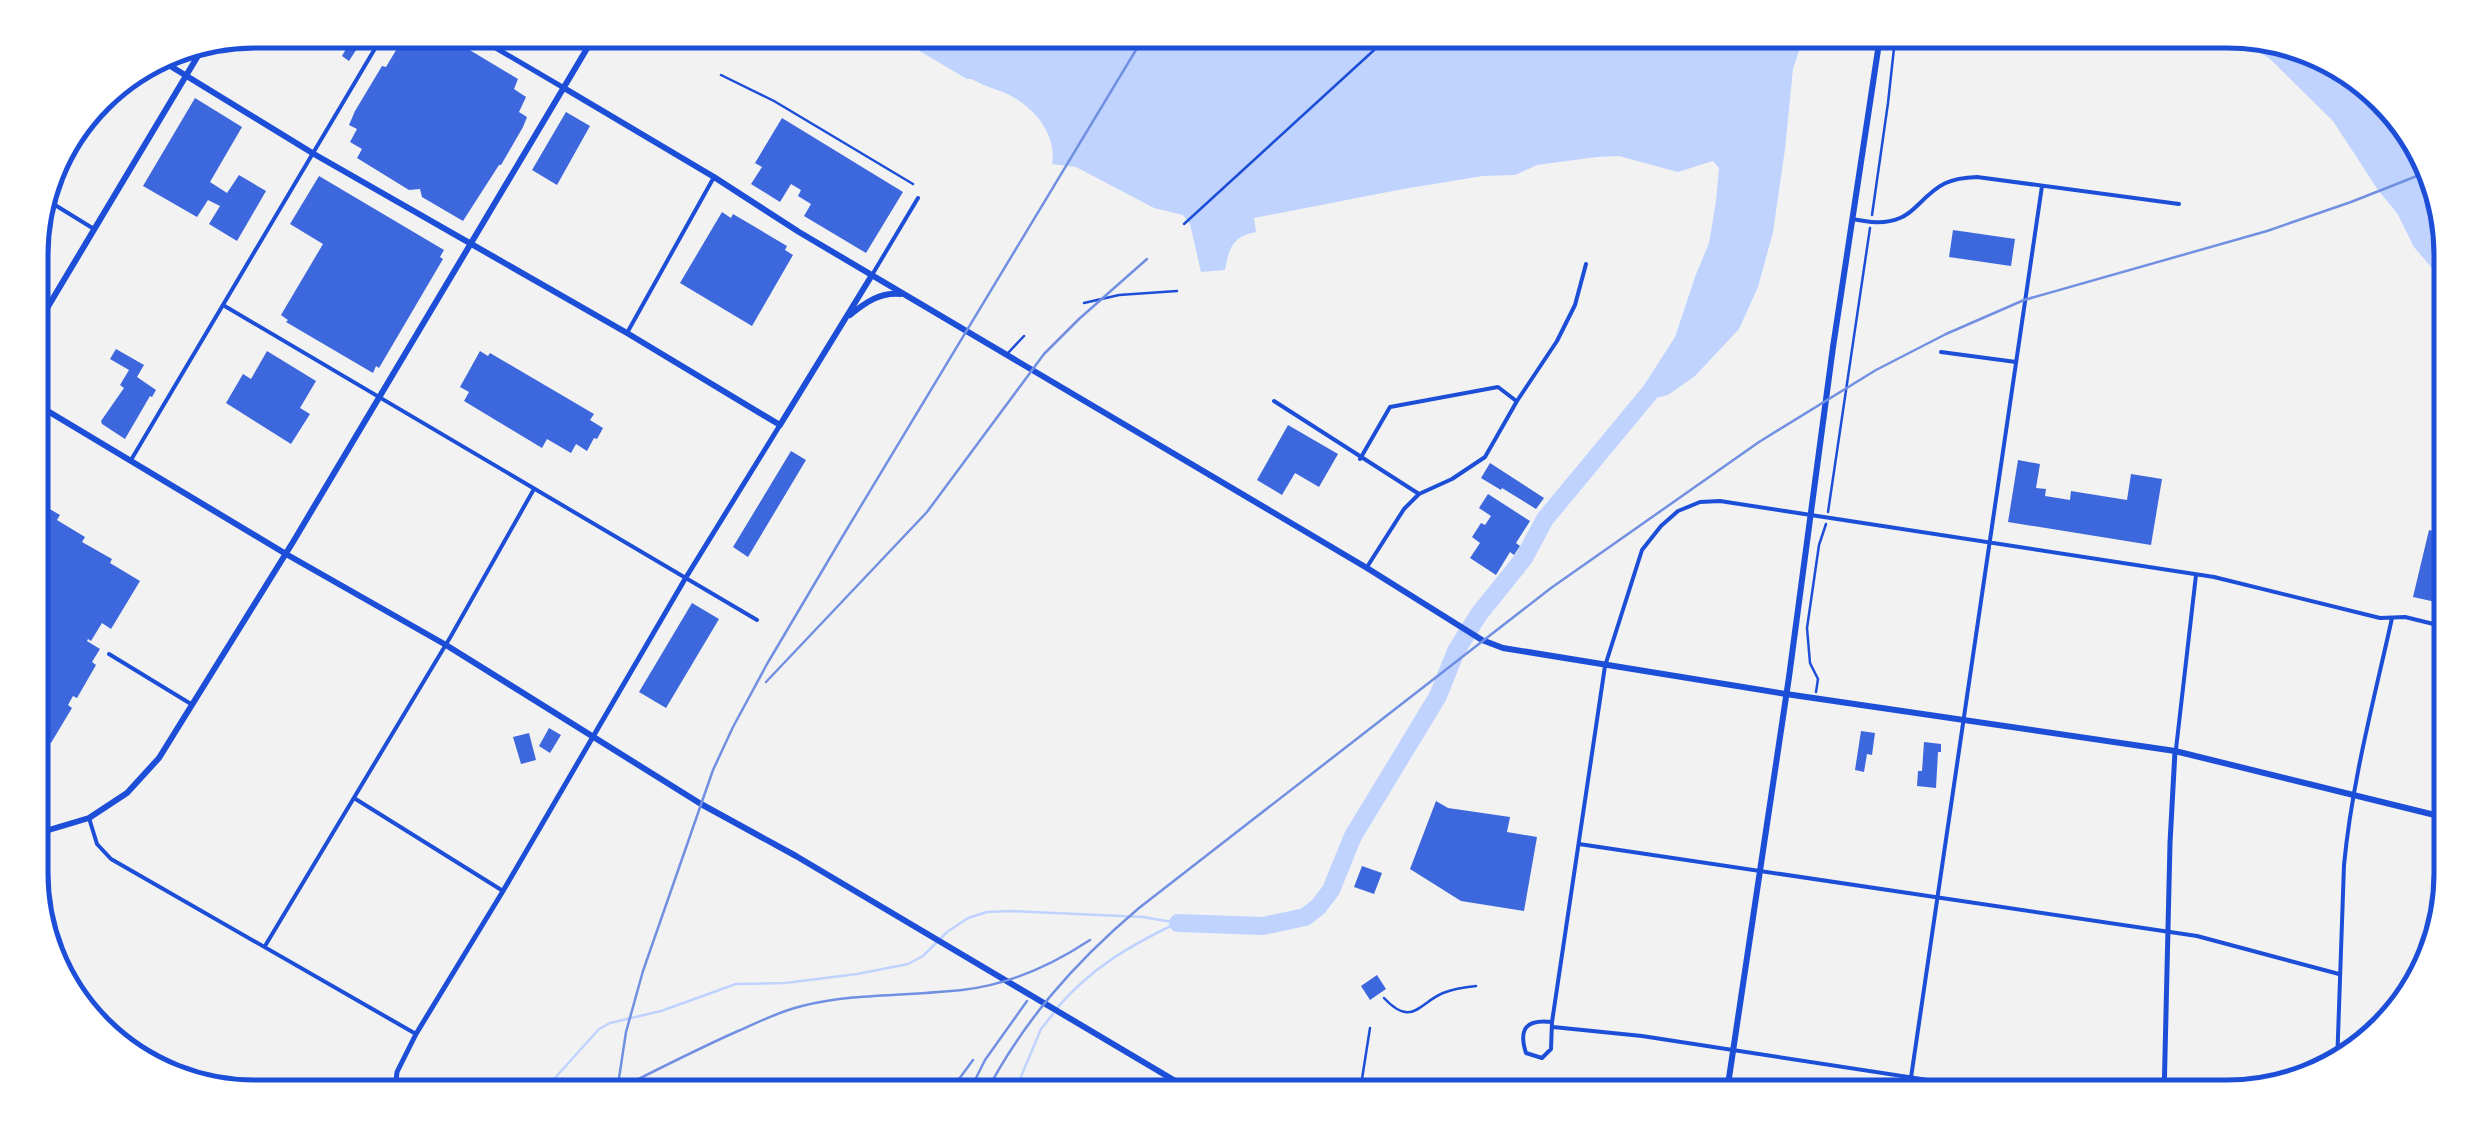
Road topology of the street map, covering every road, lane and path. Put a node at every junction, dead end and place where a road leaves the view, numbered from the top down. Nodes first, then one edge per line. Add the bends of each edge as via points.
1 (376, 48) edge
2 (496, 48) edge
3 (587, 48) edge
4 (1376, 48) edge
5 (1879, 48) edge
6 (1893, 48) edge
7 (198, 56) edge
8 (170, 66) edge
9 (722, 74) dead end
10 (186, 76) junction
11 (564, 88) junction
12 (314, 154) junction
13 (714, 177) junction
14 (912, 184) dead end
15 (2042, 186) junction
16 (918, 198) dead end
17 (2179, 204) dead end
18 (53, 205) edge
19 (1852, 219) junction
20 (1870, 222) junction
21 (1184, 224) dead end
22 (94, 229) junction
23 (472, 244) junction
24 (1586, 264) dead end
25 (872, 275) junction
26 (1177, 290) dead end
27 (906, 295) junction
28 (1084, 303) dead end
29 (224, 305) junction
30 (48, 306) edge
31 (846, 319) junction
32 (627, 333) junction
33 (1024, 336) dead end
34 (1941, 352) dead end
35 (1007, 354) junction
36 (2016, 362) junction
37 (378, 398) junction
38 (1274, 401) dead end
39 (1517, 401) junction
40 (48, 411) edge
41 (780, 426) junction
42 (1360, 459) junction
43 (130, 461) junction
44 (534, 489) junction
45 (1419, 494) junction
46 (1811, 515) junction
47 (1828, 518) junction
48 (1990, 543) junction
49 (286, 554) junction
50 (1367, 568) junction
51 (2196, 575) junction
52 (686, 579) junction
53 (2392, 618) junction
54 (757, 620) dead end
55 (2434, 624) edge
56 (446, 645) junction
57 (110, 654) dead end
58 (1605, 666) junction
59 (1786, 694) junction
60 (1814, 698) junction
61 (193, 706) junction
62 (1963, 720) junction
63 (593, 736) junction
64 (2176, 751) junction
65 (2353, 794) junction
66 (354, 798) junction
67 (2434, 815) edge
68 (89, 818) junction
69 (48, 830) edge
70 (1579, 844) junction
71 (1760, 872) junction
72 (503, 891) junction
73 (1937, 898) junction
74 (2167, 934) junction
75 (266, 946) junction
76 (2339, 974) junction
77 (1476, 986) dead end
78 (1384, 998) dead end
79 (1552, 1025) junction
80 (1370, 1028) dead end
81 (416, 1034) junction
82 (2337, 1049) edge
83 (1734, 1050) junction
84 (1911, 1076) junction
85 (396, 1080) edge
86 (1173, 1080) edge
87 (1362, 1080) edge
88 (1729, 1080) edge
89 (1910, 1080) edge
90 (1935, 1080) edge
91 (2164, 1080) edge

1 - 12 street
2 - 11 street
3 - 11 main road
4 - 21 path
5 - 19 main road
6 - 20 path
7 - 10 main road
8 - 10 main road
9 - 14 street
10 - 12 main road
10 - 22 main road
11 - 13 main road
11 - 23 main road
12 - 23 main road
12 - 29 street
13 - 25 main road
13 - 32 street
15 - 17 street
15 - 20 street via 1952,179 1906,215
15 - 36 street
16 - 25 street
18 - 22 street
19 - 20 street
19 - 46 main road
20 - 47 path
22 - 30 main road
23 - 32 main road
23 - 37 main road
24 - 39 street via 1575,305
25 - 27 main road
25 - 31 main road
26 - 28 street
27 - 31 main road via 874,298
27 - 35 main road
29 - 37 street
29 - 43 street
31 - 41 main road
32 - 41 main road
33 - 35 street
34 - 36 street
35 - 50 main road
36 - 48 street
37 - 44 street
37 - 49 main road
38 - 42 street
39 - 42 street via 1498,387 1390,407
39 - 45 street via 1485,457
40 - 43 main road
41 - 52 street
42 - 45 street
43 - 49 main road
44 - 52 street
44 - 56 street
45 - 50 street
46 - 47 street
46 - 58 street via 1720,501 1678,511 1642,550
46 - 59 main road
47 - 48 street
47 - 60 path via 1808,628 1818,679
48 - 51 street
48 - 62 street
49 - 56 main road
49 - 61 main road
50 - 58 main road via 1478,636 1513,650
51 - 53 street
51 - 64 street
52 - 54 street
52 - 63 street
53 - 55 street
53 - 65 street
56 - 63 main road
56 - 66 street
57 - 61 street
58 - 59 main road
58 - 70 street
59 - 60 main road
59 - 71 main road
60 - 62 main road
61 - 68 main road via 127,793
62 - 64 main road
62 - 73 street
63 - 72 street
63 - 86 main road
64 - 65 main road
64 - 74 street
65 - 67 main road
65 - 76 street
66 - 72 street
66 - 75 street
68 - 69 main road
68 - 75 street via 97,844 111,859
70 - 71 street
70 - 79 street
71 - 73 street
71 - 83 main road
72 - 81 street
73 - 74 street
73 - 84 street
74 - 76 street
74 - 91 street
75 - 81 street
76 - 82 street
77 - 78 street via 1440,994 1408,1012
79 - 79 street via 1531,1022 1526,1053 1545,1057
79 - 83 street
80 - 87 street
81 - 85 street
83 - 84 street
83 - 88 main road
84 - 89 street
84 - 90 street

